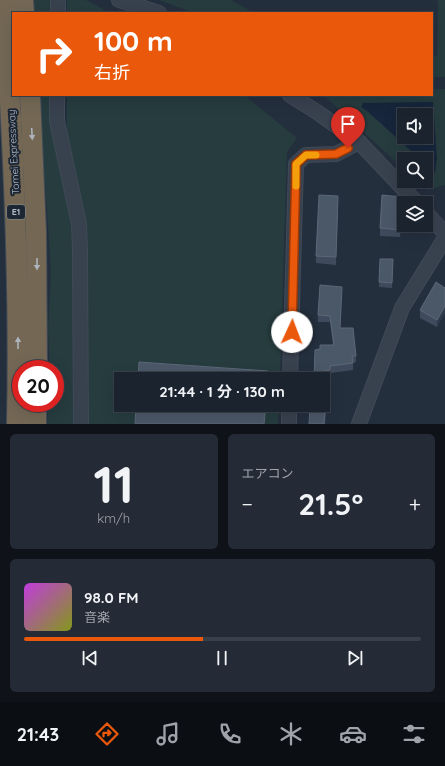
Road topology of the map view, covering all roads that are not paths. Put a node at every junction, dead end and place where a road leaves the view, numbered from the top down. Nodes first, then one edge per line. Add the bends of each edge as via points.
1 (4, 0) edge
2 (23, 0) edge
3 (58, 0) edge
4 (119, 0) edge
5 (24, 12) edge
6 (58, 12) edge
7 (156, 12) edge
8 (30, 96) edge
9 (57, 96) edge
10 (292, 96) edge
11 (359, 142) junction
12 (410, 196) edge
13 (433, 220) edge
14 (445, 233) edge
15 (445, 238) edge
16 (37, 360) edge
17 (290, 372) edge
18 (36, 412) edge
19 (289, 412) edge
20 (17, 424) edge
21 (36, 424) edge
22 (81, 424) edge
23 (289, 424) edge
24 (359, 424) edge

20 -> 1 highway, Tomei Expressway / E1 via 18,282
2 - 5 highway
3 - 6 street
4 - 7 street
8 -> 16 highway, Tomei Expressway / E1 via 36,233
9 - 22 street via 60,142 79,224
10 - 11 street
11 - 12 street
11 - 17 street via 336,154 306,155 296,164
13 - 14 street
15 - 24 street via 402,308
18 - 21 highway
19 - 23 street

